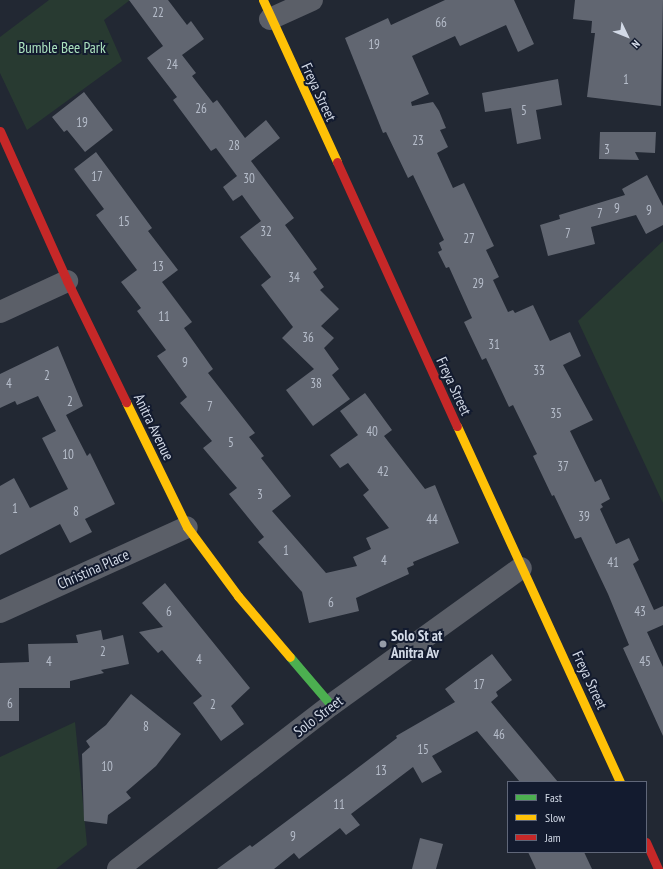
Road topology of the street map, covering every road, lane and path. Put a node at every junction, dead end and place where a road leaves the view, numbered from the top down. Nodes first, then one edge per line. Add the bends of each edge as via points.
1 (312, 0) edge
2 (264, 5) edge
3 (0, 131) edge
4 (67, 281) junction
5 (0, 312) edge
6 (187, 527) junction
7 (521, 568) junction
8 (0, 612) edge
9 (331, 705) junction
10 (620, 781) edge
11 (647, 844) edge
12 (118, 869) edge
13 (658, 869) edge

1 - 2 street
2 - 7 street, Freya Street
3 - 4 street, Anitra Avenue
4 - 5 street
4 - 6 street, Anitra Avenue
6 - 8 street, Christina Place
6 - 9 street, Anitra Avenue via 238,596
7 - 9 street, Solo Street
7 - 10 street, Freya Street
9 - 12 street, Solo Street
11 - 13 street

